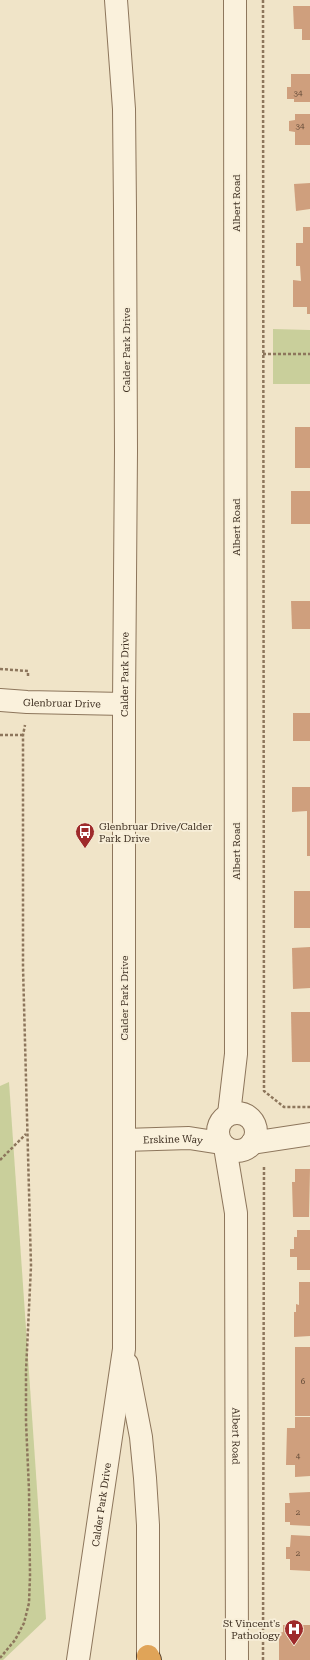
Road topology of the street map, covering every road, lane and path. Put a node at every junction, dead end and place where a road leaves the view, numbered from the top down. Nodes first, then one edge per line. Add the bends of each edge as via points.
1 (116, 0) edge
2 (235, 0) edge
3 (263, 0) edge
4 (236, 354) junction
5 (262, 354) junction
6 (310, 354) edge
7 (0, 669) edge
8 (0, 700) edge
9 (27, 702) junction
10 (124, 704) junction
11 (0, 735) edge
12 (23, 735) junction
13 (310, 1107) edge
14 (242, 1127) junction
15 (310, 1132) edge
16 (26, 1133) junction
17 (124, 1133) junction
18 (223, 1145) junction
19 (0, 1160) edge
20 (264, 1164) dead end
21 (236, 1213) junction
22 (124, 1349) junction
23 (0, 1658) edge
24 (148, 1659) edge
25 (78, 1660) edge
26 (237, 1660) edge
27 (264, 1660) edge

1 - 10 street, Calder Park Drive via 124,109
2 - 4 street, Albert Road
3 - 5 path
4 - 5 path
4 - 14 street, Albert Road via 236,1054
5 - 6 path
5 - 13 path via 264,1091 284,1107
7 - 9 path via 28,671
8 - 9 street, Glenbruar Drive
9 - 10 street, Glenbruar Drive
9 - 12 path
10 - 17 street, Calder Park Drive
11 - 12 path
12 - 16 path
14 - 15 street, Erskine Way
14 - 17 street, Erskine Way via 193,1126
14 - 18 street, Albert Road via 217,1132
14 - 21 street, Albert Road
16 - 19 path
16 - 23 path via 31,1266 26,1408 30,1583 24,1623 15,1640
17 - 18 street, Erskine Way via 189,1138
17 - 22 street, Calder Park Drive
18 - 21 street, Albert Road
20 - 27 path
21 - 26 street, Albert Road
22 - 24 street, Calder Park Drive via 141,1437 145,1478 148,1525
22 - 25 street, Calder Park Drive

